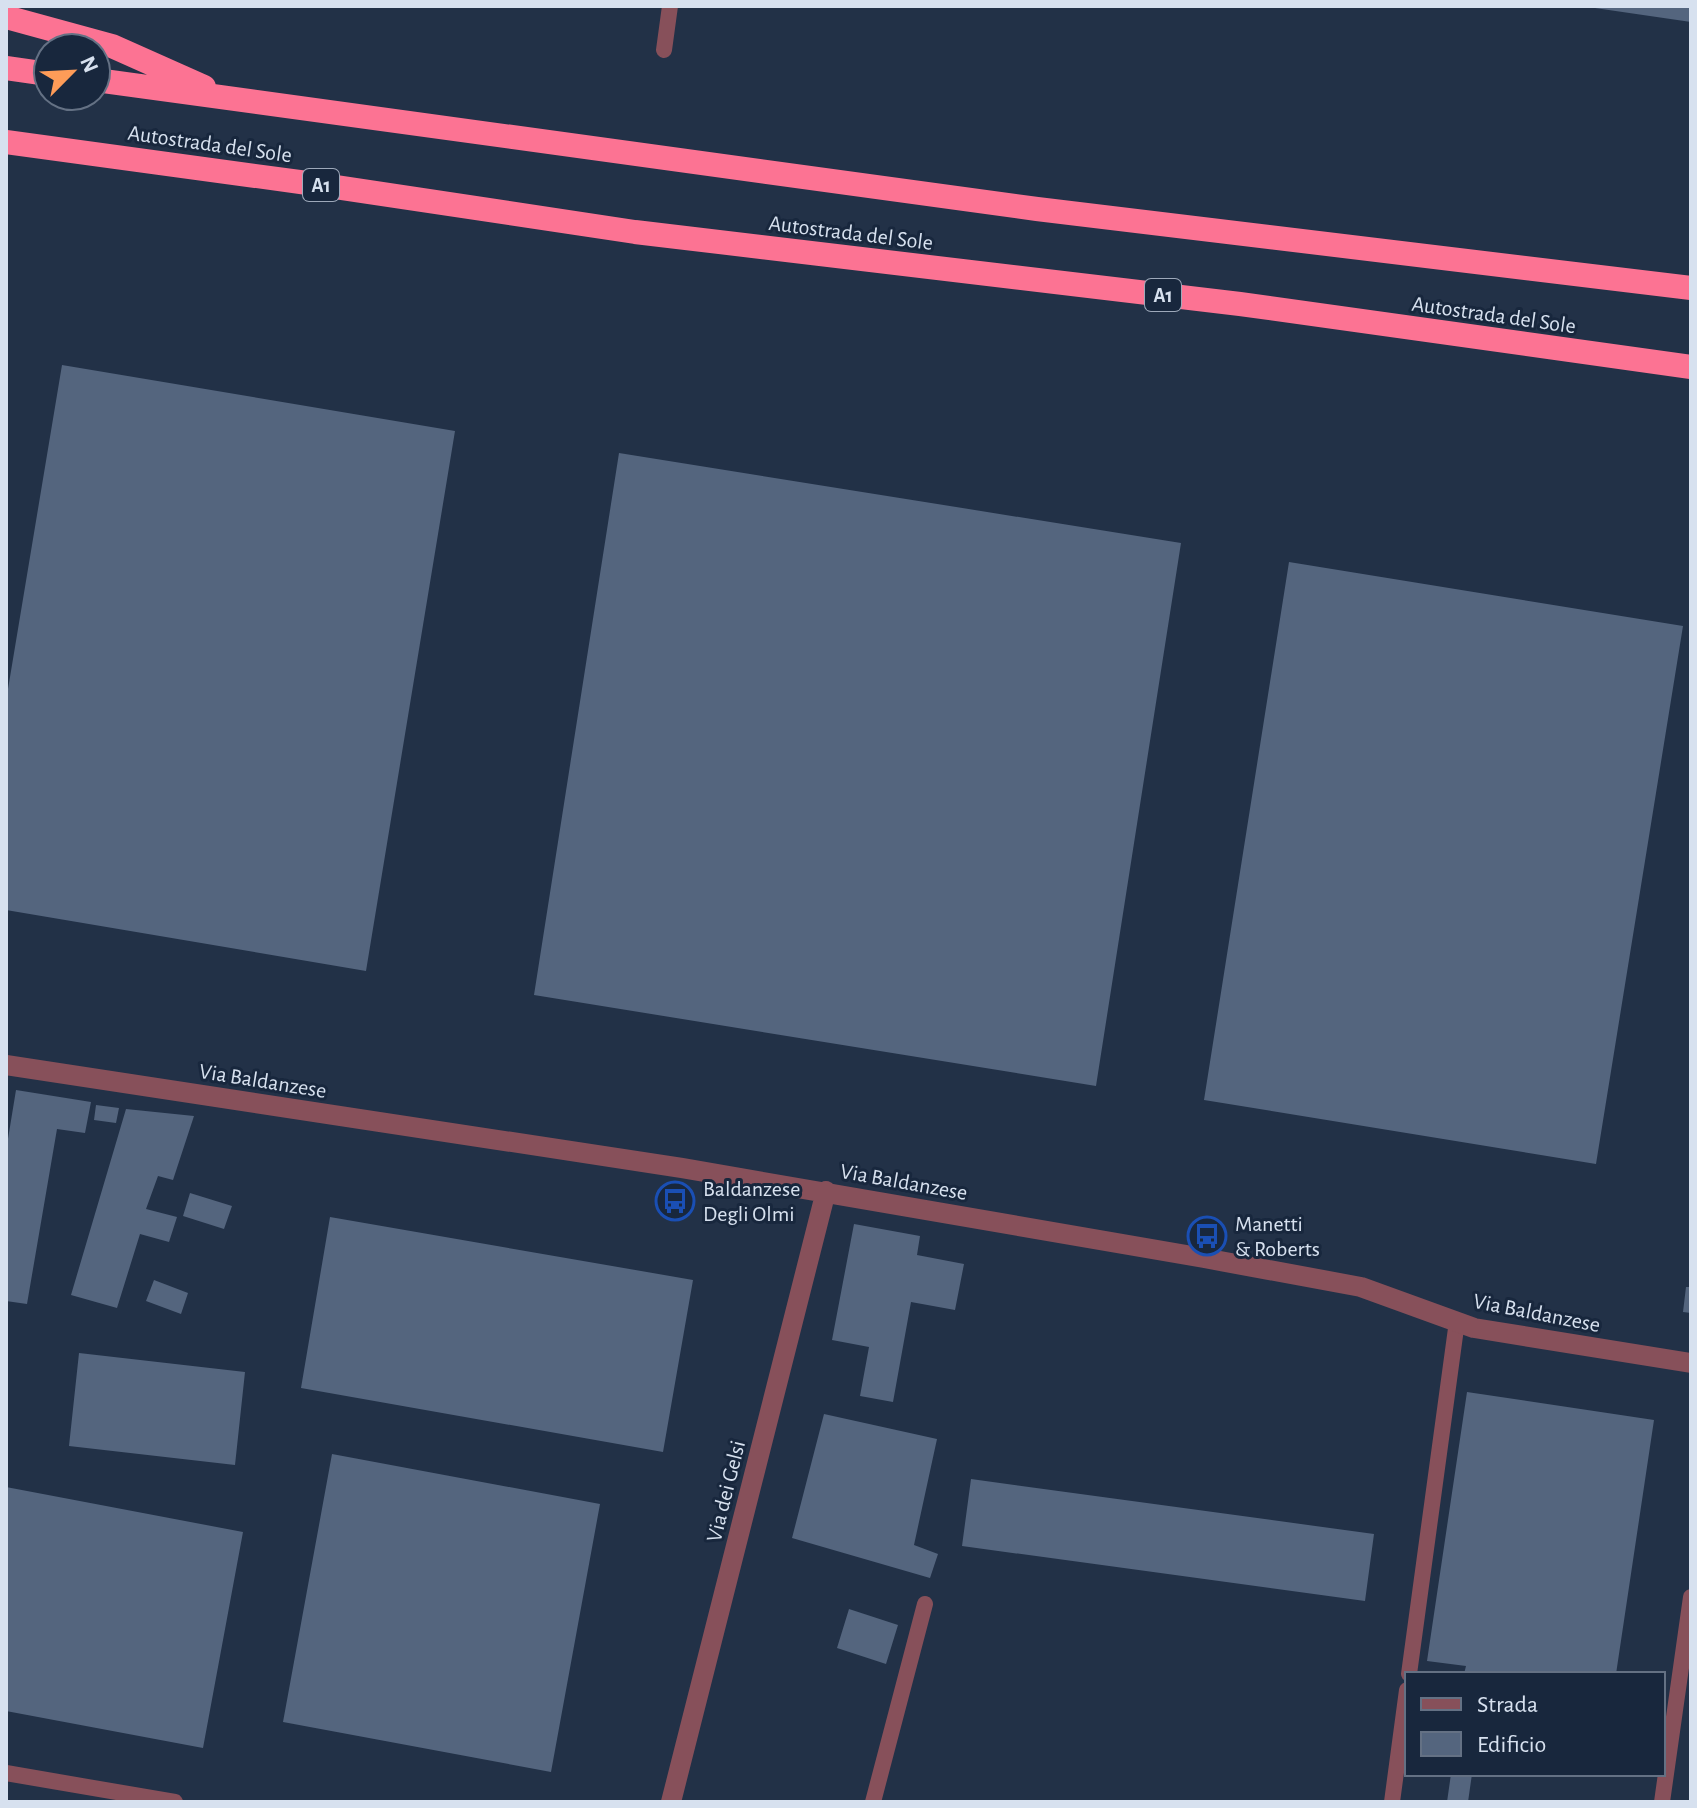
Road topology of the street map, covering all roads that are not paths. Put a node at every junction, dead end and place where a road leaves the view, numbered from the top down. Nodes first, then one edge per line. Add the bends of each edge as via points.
1 (670, 6) edge
2 (6, 17) edge
3 (664, 50) dead end
4 (6, 68) edge
5 (32, 72) edge
6 (112, 82) edge
7 (228, 98) junction
8 (6, 142) edge
9 (1691, 288) edge
10 (1691, 367) edge
11 (6, 1065) edge
12 (826, 1191) junction
13 (1457, 1321) junction
14 (1691, 1363) edge
15 (1691, 1597) edge
16 (925, 1604) dead end
17 (1409, 1672) edge
18 (1405, 1705) edge
19 (6, 1773) edge
20 (175, 1802) edge
21 (671, 1802) edge
22 (873, 1802) edge
23 (1392, 1802) edge
24 (1662, 1802) edge

1 - 3 lane
2 - 7 highway via 112,46
4 - 5 highway
6 - 7 highway
7 - 9 highway via 1037,209
8 - 10 highway, Autostrada del Sole / A1 via 635,232 1240,304
11 - 12 street, Via Baldanzese
12 - 13 street, Via Baldanzese via 1361,1287
12 - 21 street, Via dei Gelsi
13 - 14 street, Via Baldanzese
13 - 17 lane
15 - 24 lane
16 - 22 lane
18 - 23 lane
19 - 20 lane

